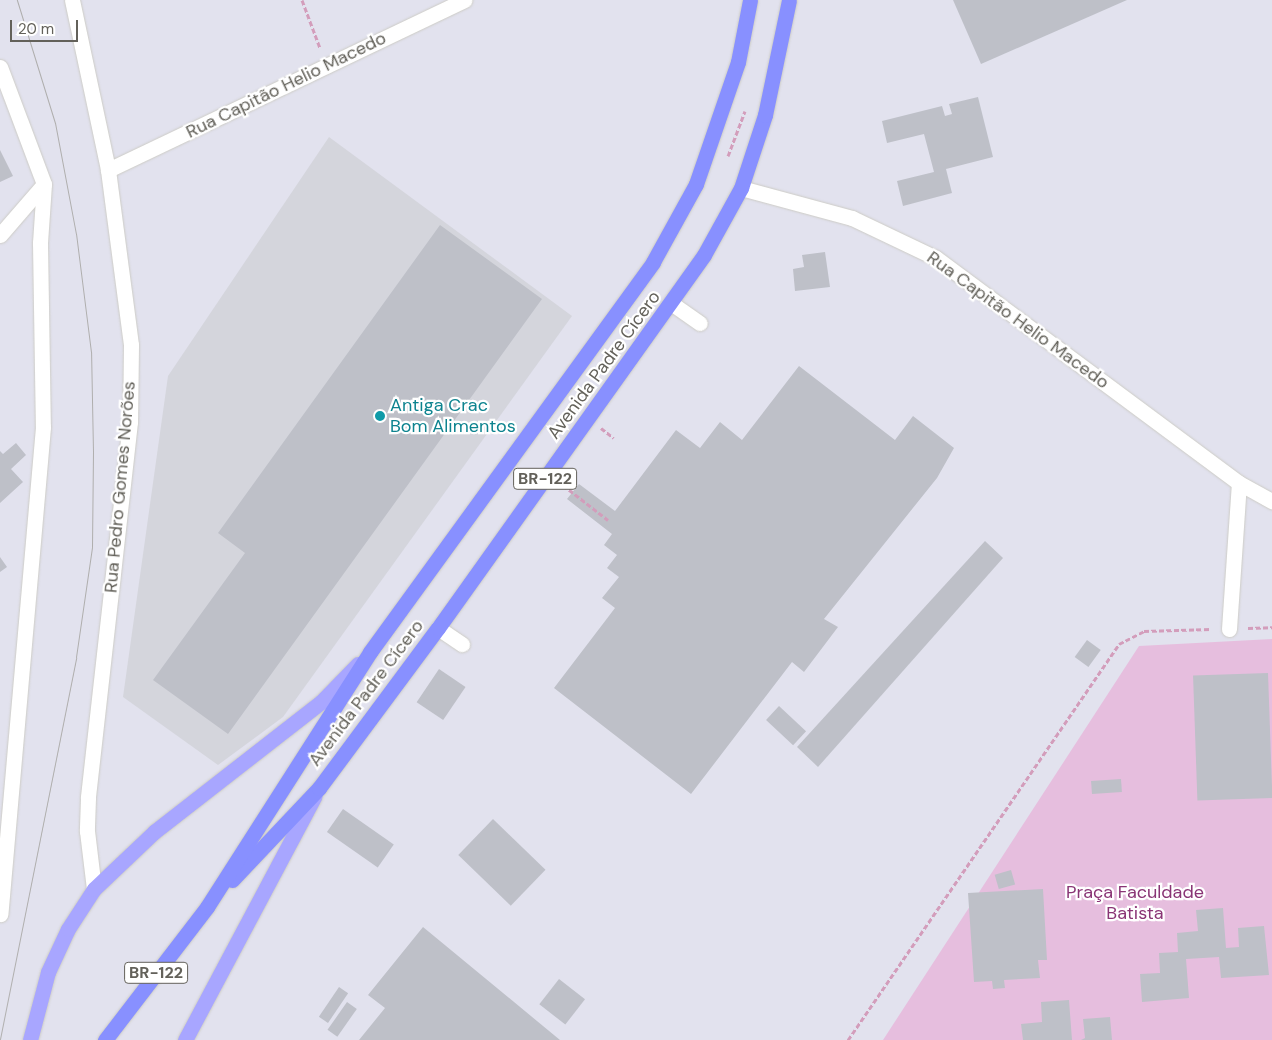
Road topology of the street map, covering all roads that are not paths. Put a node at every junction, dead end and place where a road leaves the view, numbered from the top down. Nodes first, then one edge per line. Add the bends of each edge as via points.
1 (72, 0) edge
2 (464, 0) edge
3 (750, 0) edge
4 (789, 0) edge
5 (0, 67) edge
6 (108, 170) junction
7 (44, 184) junction
8 (741, 188) junction
9 (0, 235) edge
10 (671, 304) junction
11 (700, 323) dead end
12 (1238, 483) junction
13 (1272, 501) edge
14 (438, 628) junction
15 (1229, 629) road end
16 (462, 644) dead end
17 (370, 652) junction
18 (319, 788) junction
19 (94, 889) junction
20 (207, 907) junction
21 (0, 914) edge
22 (30, 1040) edge
23 (105, 1040) edge
24 (185, 1040) edge

1 - 6 street, Rua Pedro Gomes Norões
2 - 6 street, Rua Capitão Helio Macedo
3 - 17 highway, Avenida Padre Cícero / BR-122 via 738,62 696,184 653,262
4 - 8 highway, Avenida Padre Cícero / BR-122 via 765,115
5 - 7 street
6 - 19 street, Rua Pedro Gomes Norões via 131,346 130,422 88,798 87,830
7 - 9 street
7 - 21 street via 40,243 43,427
8 - 10 highway, Avenida Padre Cícero / BR-122 via 704,255
8 - 12 street, Rua Capitão Helio Macedo via 852,218 936,258
10 - 11 street
10 - 14 highway, Avenida Padre Cícero / BR-122
12 - 13 street, Rua Capitão Helio Macedo
12 - 15 street
14 - 16 street
14 - 18 highway, Avenida Padre Cícero / BR-122
17 - 19 main road, Avenida Padre Cícero via 321,702 278,739 154,832
17 - 20 highway, Avenida Padre Cícero / BR-122
18 - 20 highway, Avenida Padre Cícero / BR-122
18 - 24 main road, Avenida Padre Cícero
19 - 22 main road, Avenida Padre Cícero via 68,929 48,972
20 - 23 highway, Avenida Padre Cícero / BR-122

